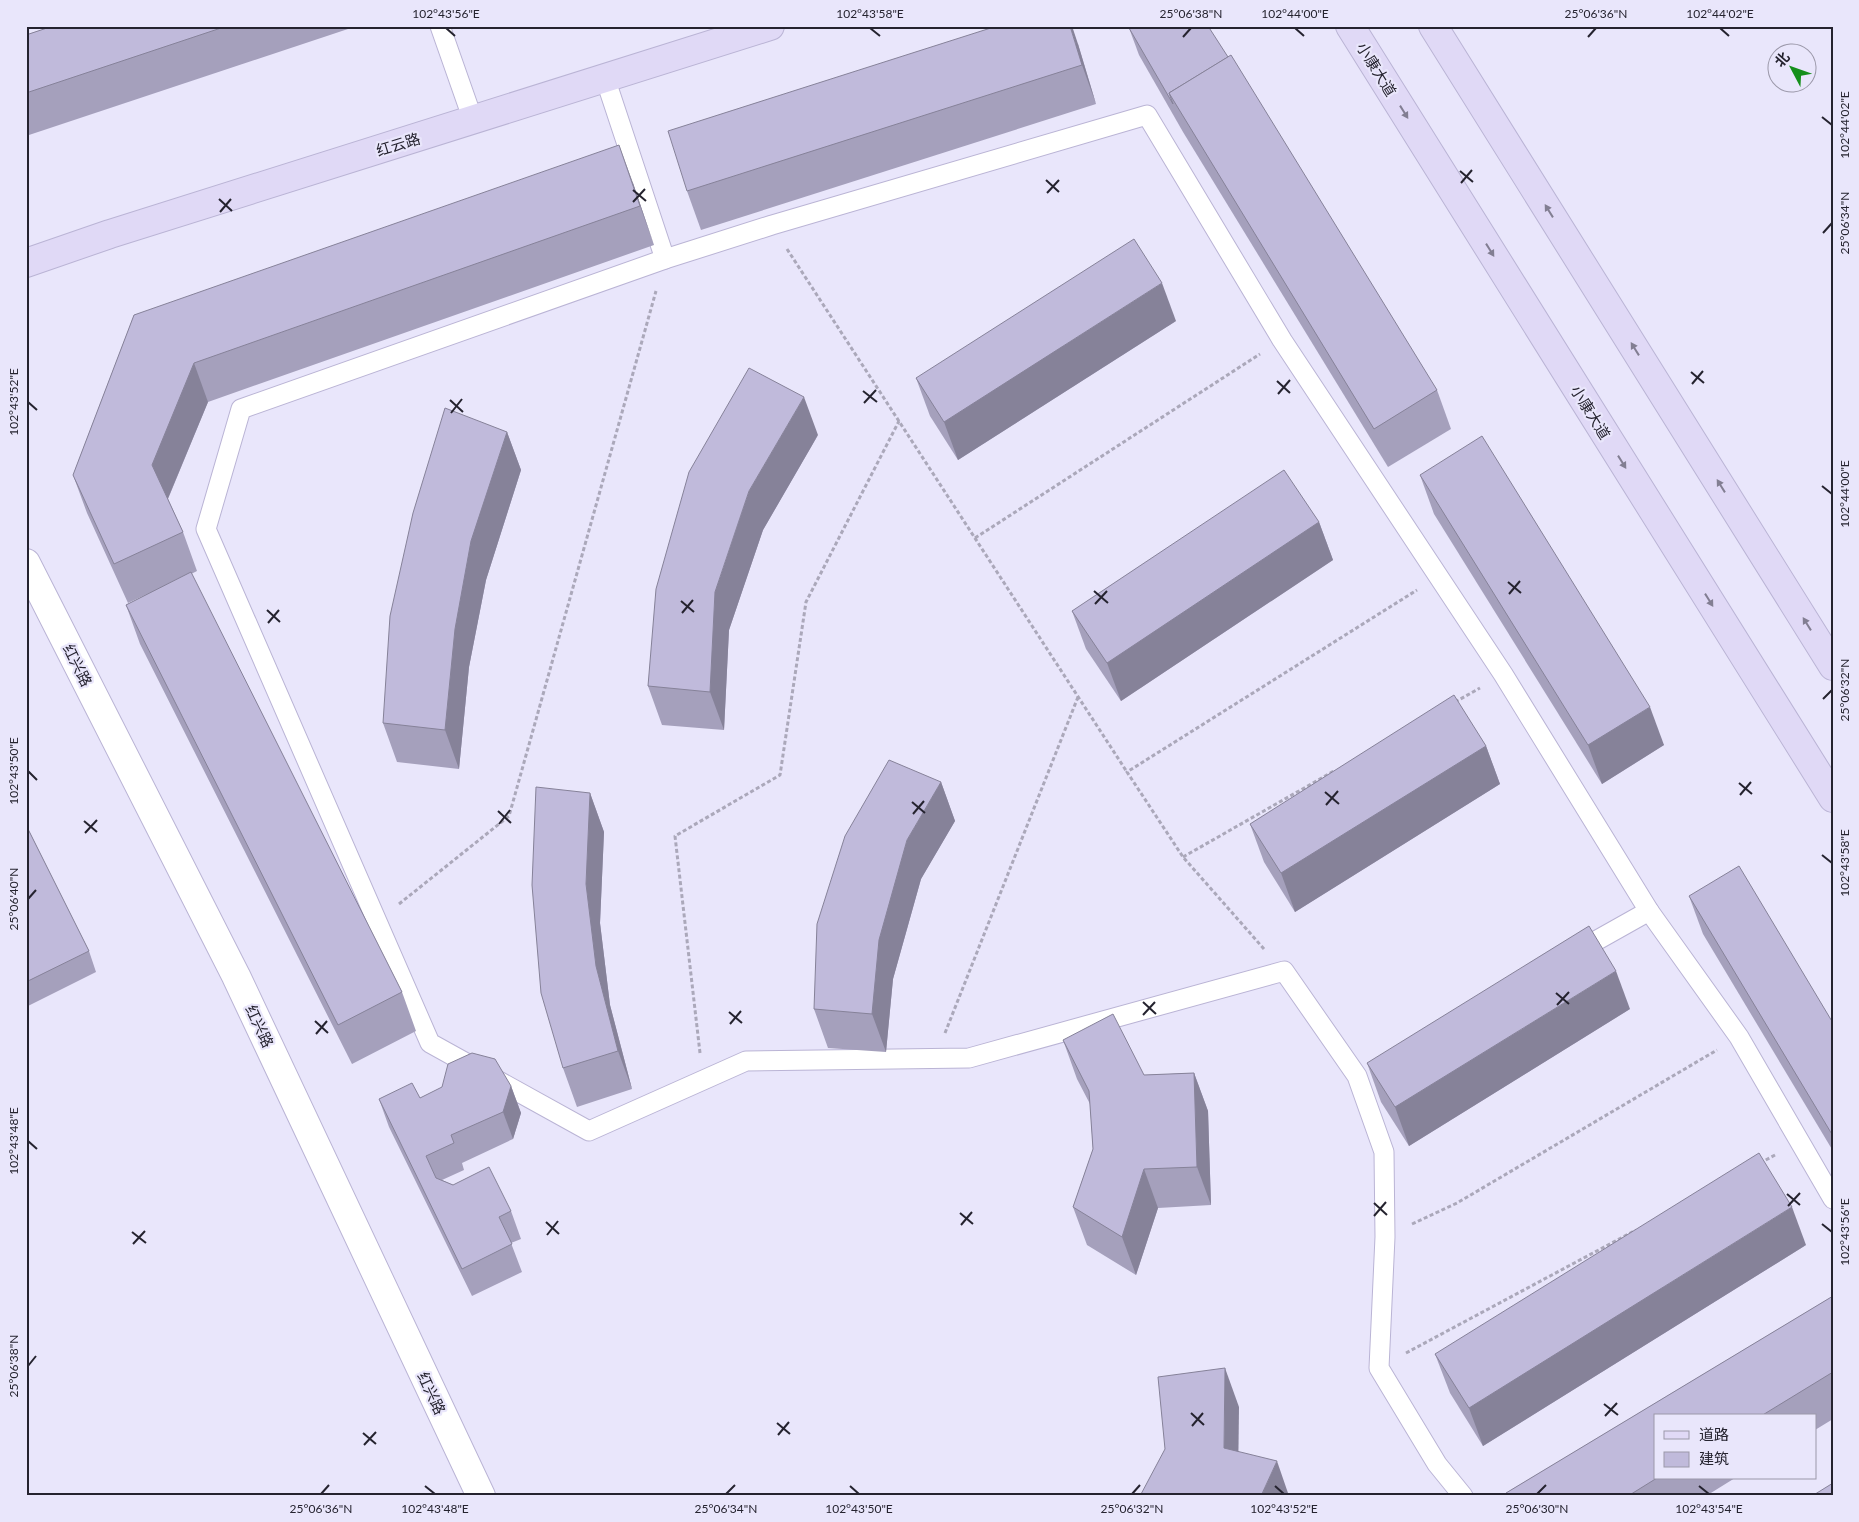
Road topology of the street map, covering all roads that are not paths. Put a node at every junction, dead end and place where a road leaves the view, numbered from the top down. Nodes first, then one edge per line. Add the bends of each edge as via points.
1 (440, 26) edge
2 (770, 26) edge
3 (1350, 26) edge
4 (1433, 26) edge
5 (605, 78) junction
6 (473, 120) junction
7 (665, 259) junction
8 (26, 263) edge
9 (26, 563) edge
10 (1833, 666) edge
11 (1833, 798) edge
12 (1649, 911) junction
13 (1563, 960) edge
14 (1374, 1066) edge
15 (1357, 1076) junction
16 (1833, 1199) edge
17 (481, 1496) edge
18 (1463, 1496) edge

1 - 6 lane
2 - 5 main road, 红云路
3 -> 11 main road, 小康大道
10 -> 4 main road
5 - 6 main road, 红云路
5 - 7 lane
6 - 8 main road, 红云路
7 - 12 lane via 1147,115 1282,340 1503,674
7 - 15 lane via 241,409 206,529 430,1043 588,1131 746,1061 969,1058 1284,971
9 - 17 street, 红兴路 via 236,976
12 - 13 lane
12 - 16 lane via 1739,1037
14 - 15 lane
15 - 18 lane via 1384,1152 1385,1237 1379,1368 1437,1464

